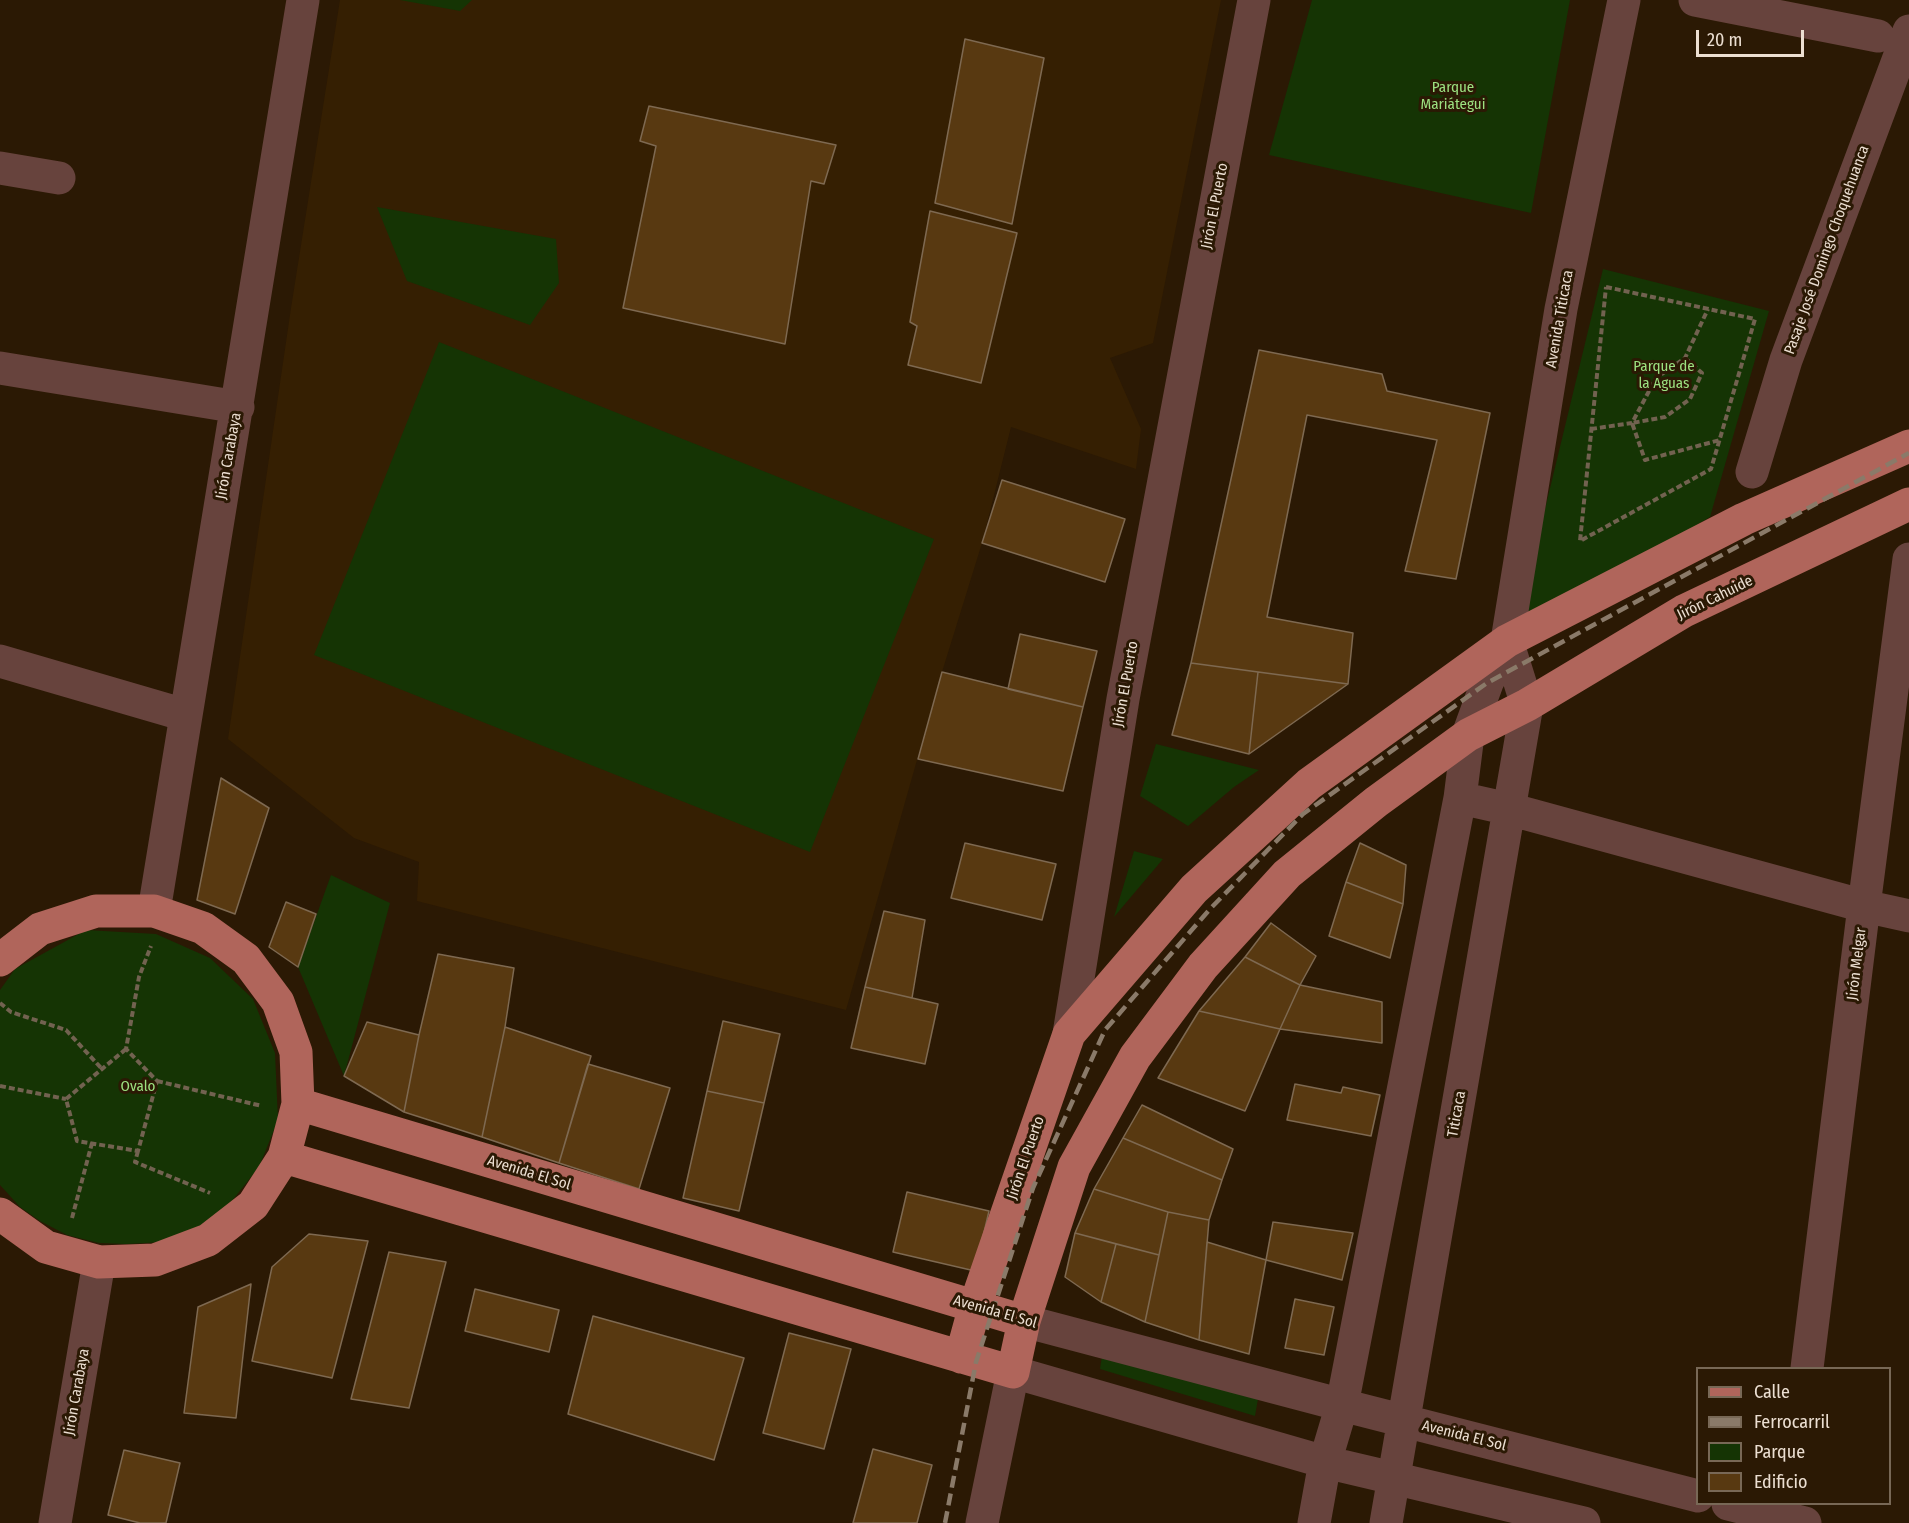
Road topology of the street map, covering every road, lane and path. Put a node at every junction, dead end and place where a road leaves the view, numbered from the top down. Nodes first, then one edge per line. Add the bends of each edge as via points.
1 (303, 0) edge
2 (1254, 0) edge
3 (1624, 0) edge
4 (1695, 0) edge
5 (1894, 33) edge
6 (0, 168) edge
7 (59, 178) dead end
8 (1708, 309) junction
9 (1685, 357) junction
10 (0, 368) edge
11 (238, 407) junction
12 (1632, 423) junction
13 (1591, 429) junction
14 (1720, 440) junction
15 (1909, 446) edge
16 (1752, 472) dead end
17 (1909, 504) edge
18 (1909, 559) edge
19 (1507, 641) junction
20 (0, 661) edge
21 (1527, 705) junction
22 (185, 715) junction
23 (1468, 735) junction
24 (1460, 798) junction
25 (1509, 809) junction
26 (1864, 906) junction
27 (154, 911) junction
28 (1909, 916) edge
29 (152, 945) dead end
30 (0, 960) edge
31 (0, 1003) edge
32 (1069, 1034) junction
33 (126, 1049) junction
34 (102, 1069) junction
35 (158, 1081) junction
36 (0, 1086) edge
37 (66, 1099) junction
38 (283, 1106) junction
39 (92, 1143) junction
40 (138, 1151) junction
41 (284, 1157) junction
42 (220, 1198) dead end
43 (0, 1214) edge
44 (70, 1223) dead end
45 (99, 1262) junction
46 (975, 1306) junction
47 (1024, 1321) junction
48 (961, 1357) junction
49 (1807, 1367) edge
50 (1013, 1372) junction
51 (1342, 1405) junction
52 (1404, 1421) junction
53 (1325, 1462) junction
54 (1395, 1477) junction
55 (1696, 1495) edge
56 (1737, 1505) edge
57 (1793, 1517) edge
58 (55, 1523) edge
59 (982, 1523) edge
60 (1314, 1523) edge
61 (1386, 1523) edge
62 (1584, 1523) edge

1 - 11 street, Jirón Carabaya
2 - 32 street, Jirón El Puerto via 1123,699
3 - 19 street, Avenida Titicaca via 1561,309
4 - 5 street
5 - 16 street, Pasaje José Domingo Choquehuanca
6 - 7 street
8 - 9 path
8 - 13 path via 1606,287
8 - 14 path via 1755,319
9 - 12 path via 1656,378
9 - 12 path via 1702,373 1690,399 1665,417
10 - 11 street
11 - 22 street, Jirón Carabaya
12 - 13 path
12 - 14 path via 1645,460
13 - 14 path via 1580,541 1712,469
15 - 19 main road via 1744,519
17 - 21 main road, Jirón Cahuide via 1684,611
18 - 26 street, Jirón Melgar
19 - 21 street
19 - 23 street
19 - 32 main road via 1308,784 1194,890
20 - 22 street
21 - 23 main road, Jirón Cahuide
21 - 25 street, Titicaca
22 - 27 street, Jirón Carabaya
23 - 24 street
23 - 47 main road, Jirón Cahuide via 1287,874 1203,966 1135,1057 1074,1167
24 - 25 street
24 - 51 street
25 - 26 street
25 - 52 street, Titicaca
26 - 28 street
26 - 49 street, Jirón Melgar
27 - 30 main road via 96,911 40,929
27 - 38 main road via 203,928 246,959 278,1002 296,1052
29 - 33 path via 139,977
31 - 34 path via 11,1012 66,1030
32 - 46 main road, Jirón El Puerto
33 - 34 path
33 - 35 path
34 - 37 path
35 - 38 path
35 - 40 path
36 - 37 path
37 - 39 path via 77,1141
38 - 41 main road
38 - 46 main road, Avenida El Sol
39 - 40 path
39 - 44 path
40 - 42 path via 135,1162
41 - 45 main road via 253,1204 208,1240 155,1260
41 - 48 main road
43 - 45 main road via 46,1247
45 - 58 street, Jirón Carabaya
46 - 47 main road, Avenida El Sol
46 - 48 main road, Jirón El Puerto
47 - 50 main road, Jirón Cahuide
47 - 51 street, Avenida El Sol
48 - 50 main road
50 - 53 street
50 - 59 street
51 - 52 street, Avenida El Sol
51 - 53 street
52 - 54 street, Titicaca
52 - 55 street, Avenida El Sol
53 - 54 street
53 - 60 street
54 - 61 street, Titicaca
54 - 62 street
56 - 57 street

